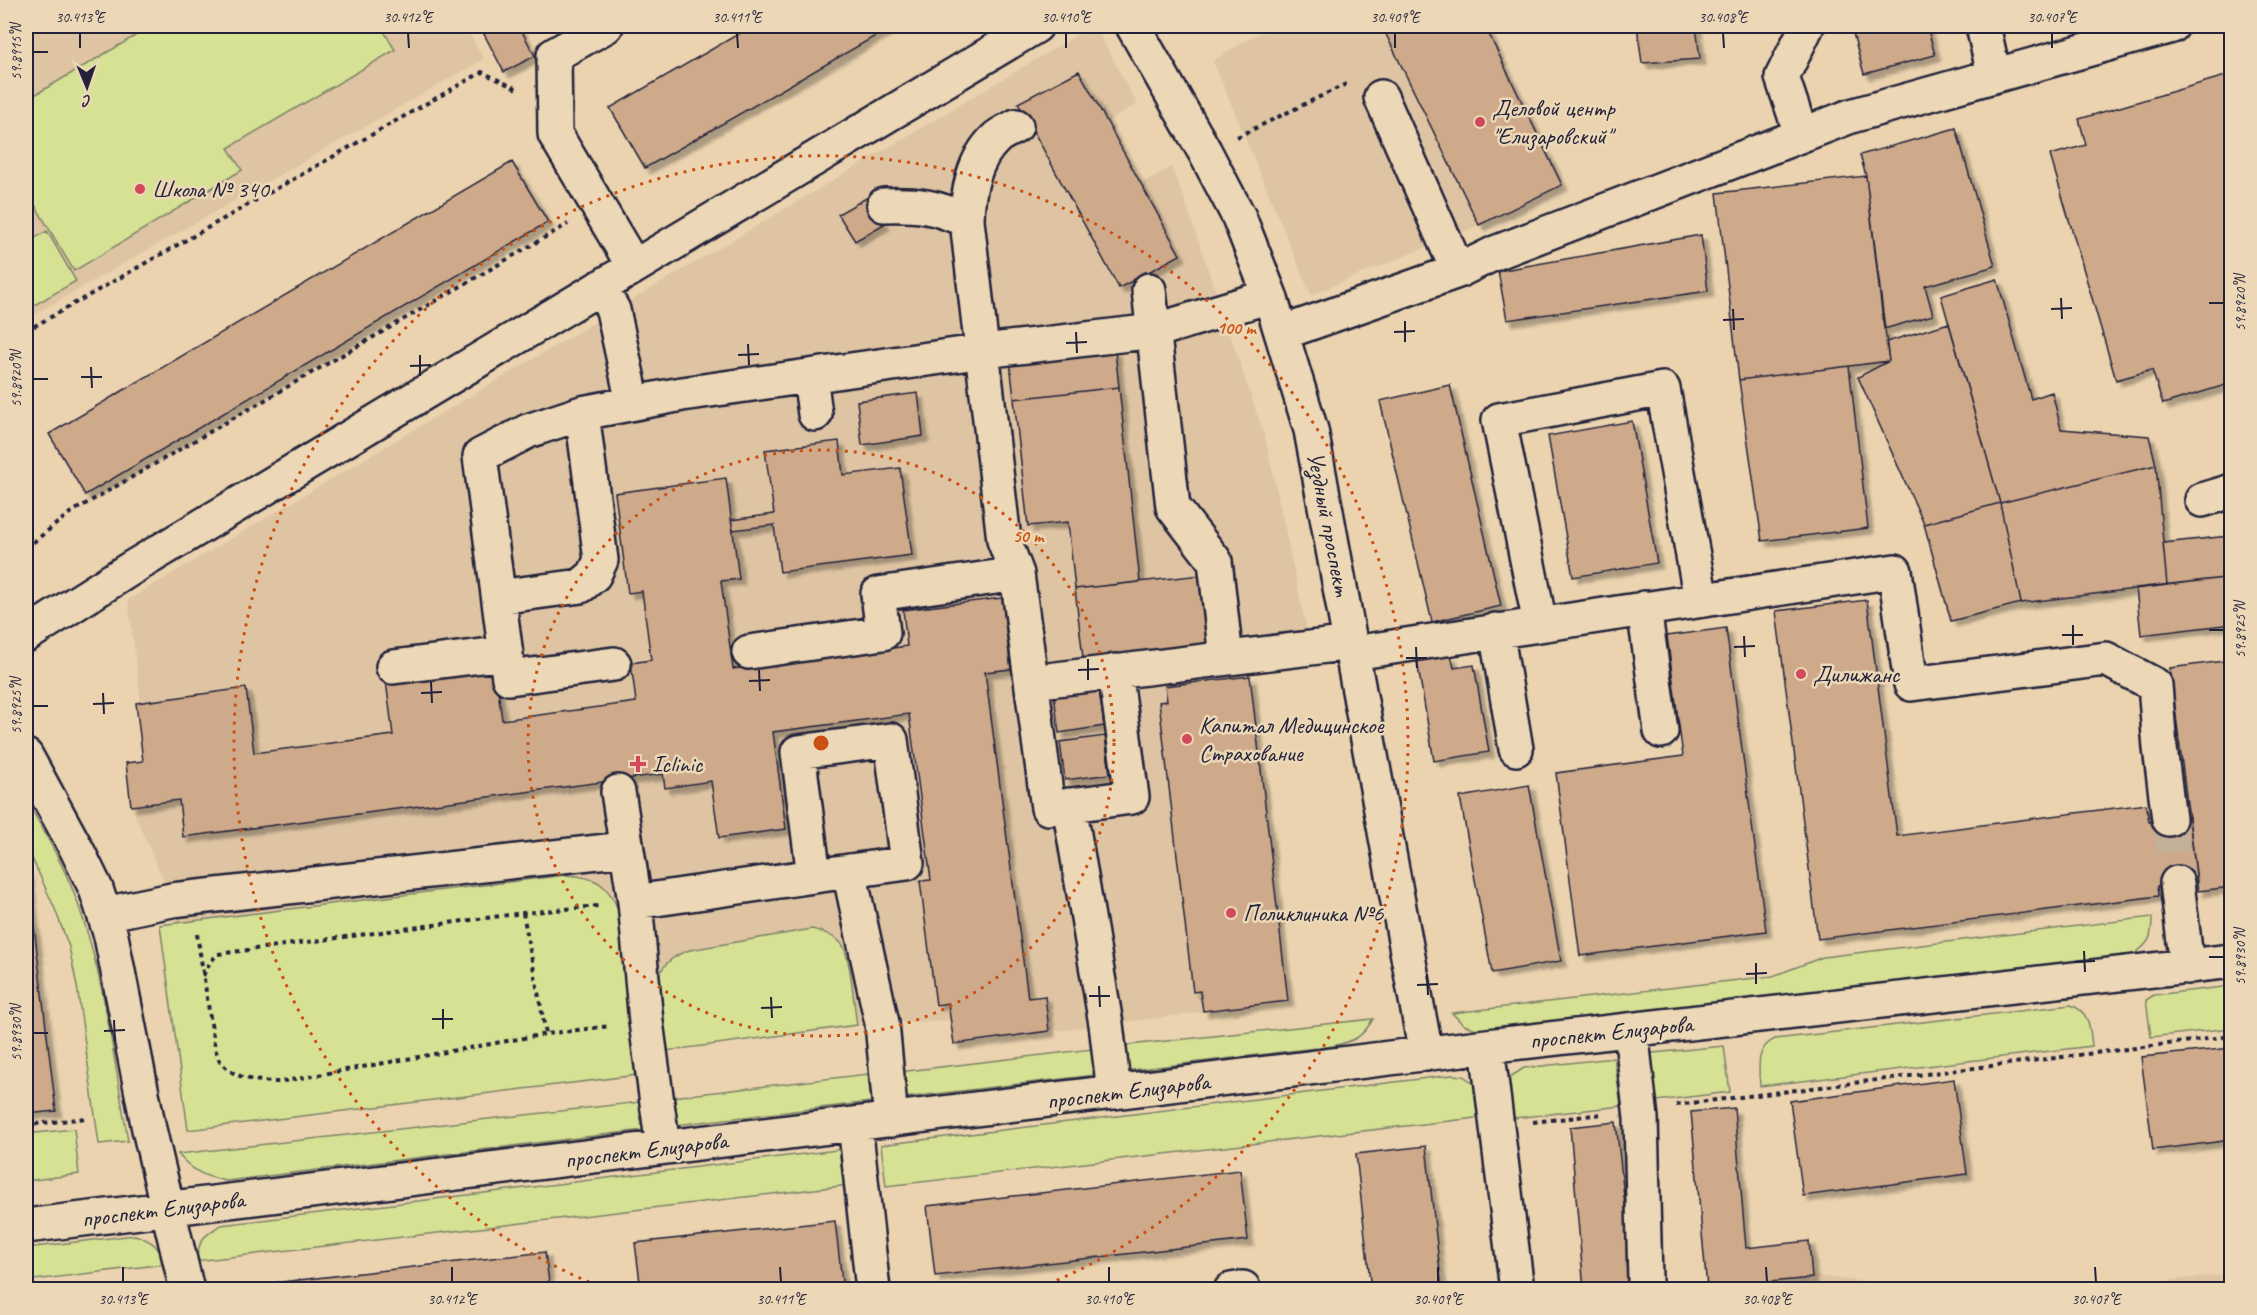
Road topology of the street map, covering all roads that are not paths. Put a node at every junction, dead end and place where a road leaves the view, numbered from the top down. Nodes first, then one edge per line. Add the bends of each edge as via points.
1 (606, 26) edge
2 (1036, 26) edge
3 (1133, 26) edge
4 (1807, 26) edge
5 (1983, 26) edge
6 (2172, 26) edge
7 (1994, 75) junction
8 (1381, 97) dead end
9 (1016, 126) dead end
10 (1801, 134) junction
11 (884, 205) dead end
12 (967, 221) junction
13 (634, 267) junction
14 (1458, 270) junction
15 (600, 287) junction
16 (1149, 290) dead end
17 (1270, 296) junction
18 (1154, 331) junction
19 (1282, 333) junction
20 (984, 351) junction
21 (810, 376) junction
22 (633, 403) junction
23 (582, 413) junction
24 (815, 414) dead end
25 (1017, 574) junction
26 (499, 597) junction
27 (1701, 600) junction
28 (1644, 608) junction
29 (1540, 624) junction
30 (1496, 630) junction
31 (26, 635) edge
32 (1352, 648) junction
33 (749, 652) dead end
34 (506, 653) junction
35 (1226, 658) junction
36 (614, 664) dead end
37 (393, 667) dead end
38 (1115, 671) junction
39 (1032, 682) junction
40 (1660, 731) dead end
41 (1516, 749) dead end
42 (26, 756) edge
43 (618, 792) dead end
44 (1070, 805) junction
45 (2169, 819) tunnel mouth
46 (625, 849) junction
47 (849, 871) junction
48 (814, 876) junction
49 (2177, 883) tunnel mouth
50 (635, 902) junction
51 (105, 914) junction
52 (2232, 961) edge
53 (2187, 967) junction
54 (1630, 1030) junction
55 (1487, 1046) junction
56 (1426, 1054) junction
57 (1114, 1092) junction
58 (891, 1120) junction
59 (855, 1124) junction
60 (663, 1147) junction
61 (168, 1209) junction
62 (26, 1226) edge
63 (1645, 1281) dead end
64 (187, 1290) edge
65 (873, 1290) edge
66 (1517, 1290) edge

1 - 13 street via 554,56 555,134
2 - 13 street
3 - 17 street, Уездный проспект via 1239,217
4 - 10 street via 1782,77
5 - 7 street
6 - 7 street
7 - 10 street
8 - 14 street
9 - 12 street via 995,138 973,176
10 - 14 street
11 - 12 street via 942,209
12 - 20 street
13 - 15 street
14 - 19 street
15 - 22 street via 613,310
15 - 31 street
16 - 18 street
17 - 18 street
17 - 19 street, Уездный проспект
18 - 20 street
18 - 35 street via 1173,507 1215,561
19 - 32 street, Уездный проспект via 1311,430
20 - 21 street
20 - 25 street via 1004,540
21 - 22 street
21 - 24 street
22 - 23 street
23 - 26 street via 528,430 480,456
23 - 26 street via 601,560 594,575 581,586
25 - 33 street via 878,594 883,633
25 - 39 street
26 - 34 street
27 - 28 street
27 - 29 street via 1663,389 1499,420
27 - 45 street via 1895,571 1911,684 2106,659 2155,685
28 - 29 street
28 - 40 street
29 - 30 street
30 - 32 street
30 - 41 street
32 - 35 street
32 - 56 street, Уездный проспект
34 - 36 street via 509,678
34 - 37 street
35 - 38 street
38 - 39 street
38 - 44 street via 1132,797
39 - 44 street via 1048,807
42 - 51 street via 77,850
43 - 46 street
44 - 57 street
46 - 50 street
46 - 51 street via 172,900
47 - 48 street
47 - 48 street via 907,863 891,740 798,752
47 - 58 street via 882,1023
48 - 50 street
49 - 53 street
50 - 60 street
51 - 61 street
52 - 53 street, проспект Елизарова
53 - 54 street, проспект Елизарова
54 - 55 street, проспект Елизарова
54 - 63 street via 1640,1110
55 - 56 street, проспект Елизарова
55 - 66 street
56 - 57 street, проспект Елизарова
57 - 58 street, проспект Елизарова
58 - 59 street, проспект Елизарова
59 - 60 street, проспект Елизарова
59 - 65 street
60 - 61 street, проспект Елизарова
61 - 62 street, проспект Елизарова
61 - 64 street

